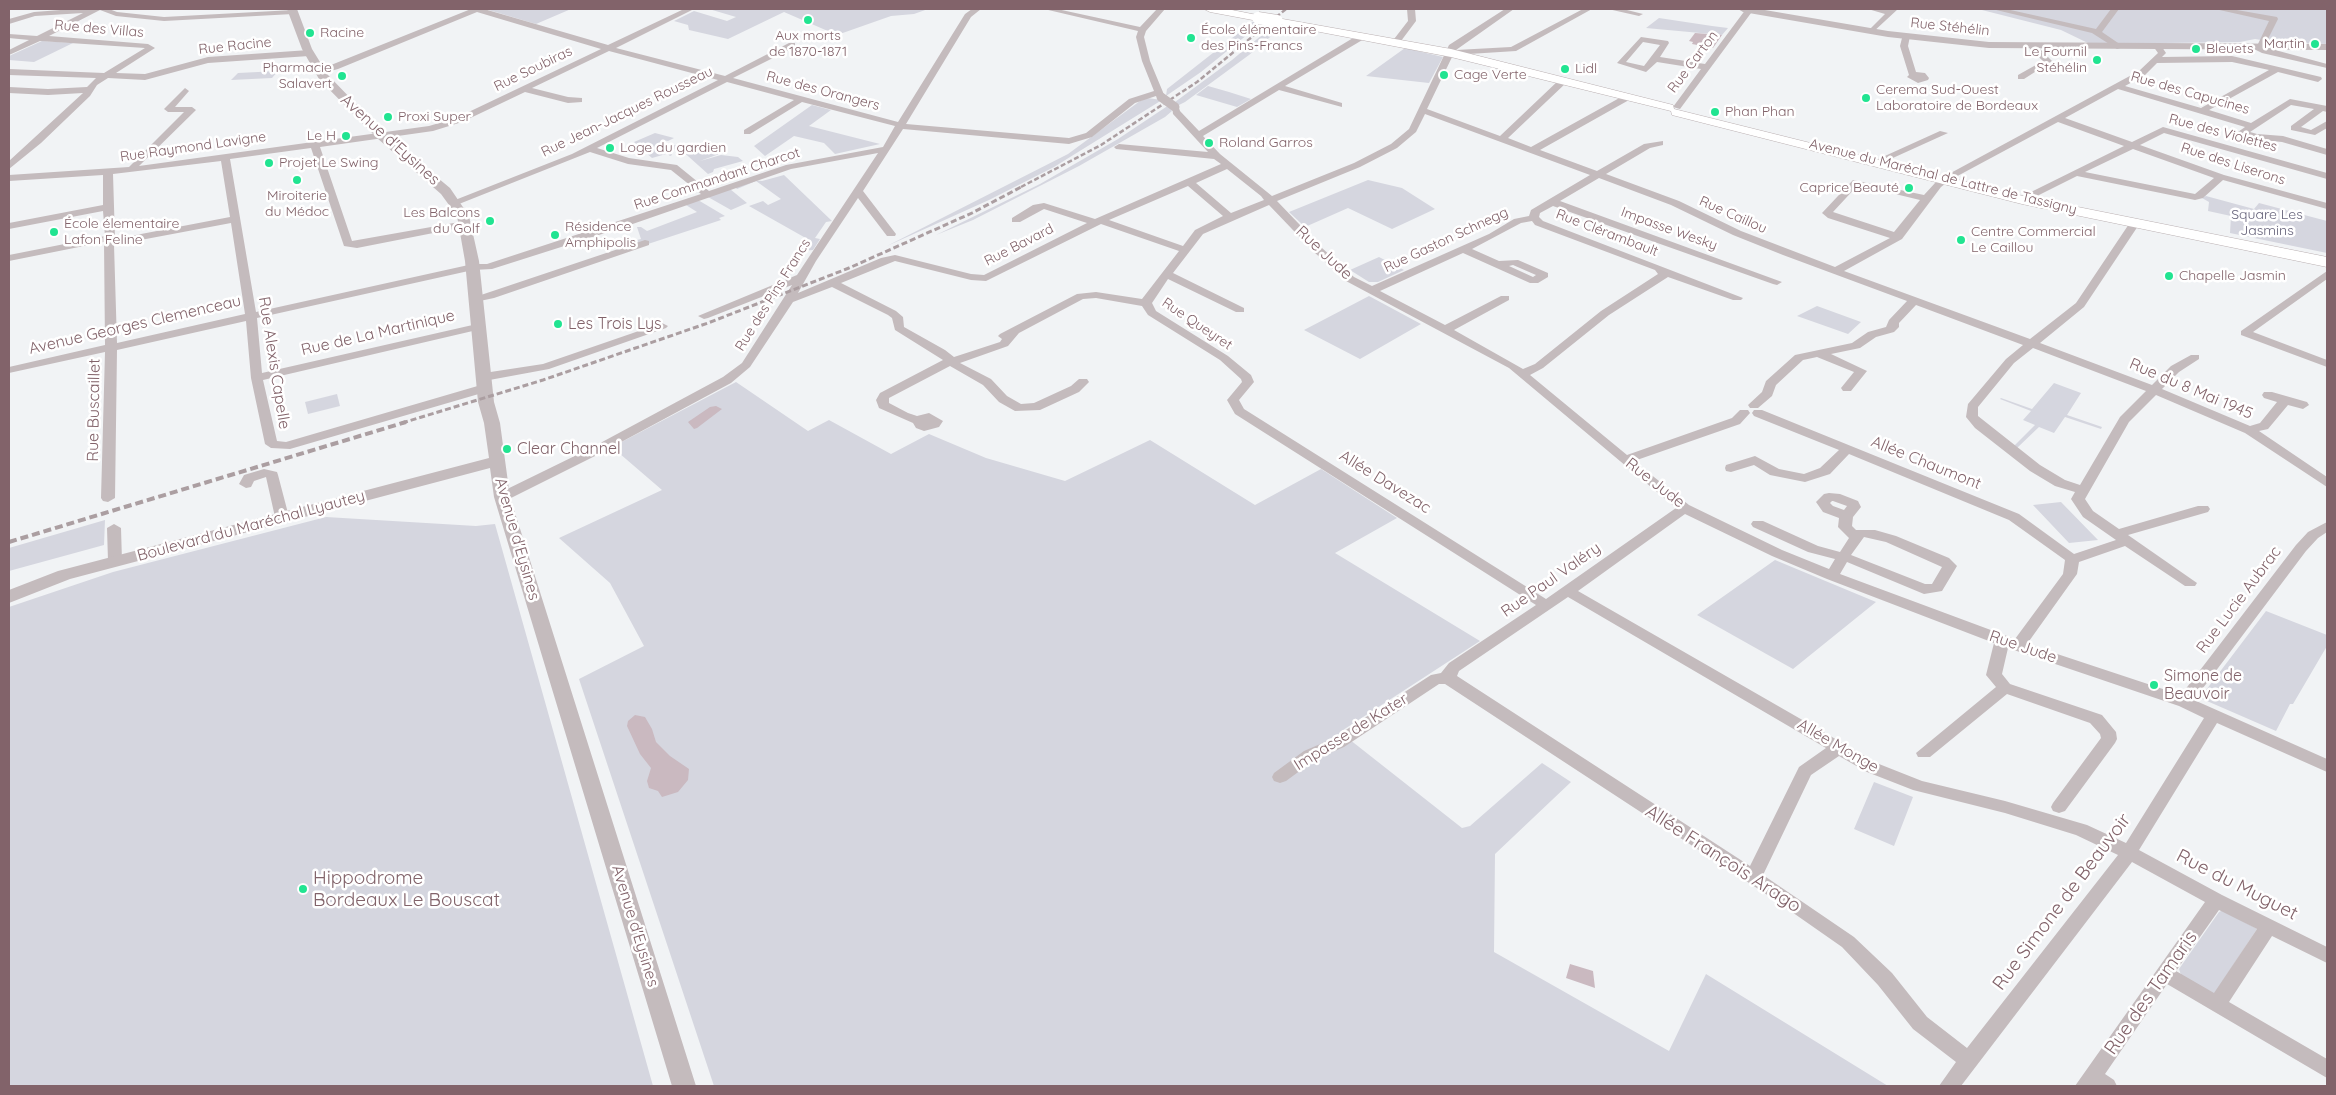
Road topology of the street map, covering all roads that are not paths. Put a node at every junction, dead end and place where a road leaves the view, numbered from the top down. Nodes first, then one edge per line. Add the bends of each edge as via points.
1 (97, 9) edge
2 (103, 9) edge
3 (476, 9) edge
4 (690, 9) edge
5 (977, 9) edge
6 (1048, 9) edge
7 (1161, 9) edge
8 (1210, 9) edge
9 (1411, 9) edge
10 (1510, 9) edge
11 (1588, 9) edge
12 (1612, 9) edge
13 (1747, 9) edge
14 (1872, 9) edge
15 (1996, 9) edge
16 (2115, 9) edge
17 (2219, 9) edge
18 (293, 10) edge
19 (1892, 11) edge
20 (2024, 12) edge
21 (1639, 14) dead end
22 (9, 22) edge
23 (1142, 30) junction
24 (1872, 31) junction
25 (2098, 32) junction
26 (9, 36) edge
27 (1906, 36) junction
28 (1361, 37) junction
29 (39, 38) junction
30 (1395, 43) junction
31 (792, 45) dead end
32 (2157, 46) junction
33 (2258, 46) junction
34 (2034, 47) junction
35 (2120, 47) junction
36 (2327, 47) edge
37 (608, 48) junction
38 (1452, 50) junction
39 (309, 52) junction
40 (9, 53) edge
41 (1656, 59) junction
42 (2156, 60) junction
43 (2327, 66) edge
44 (1707, 67) junction
45 (2277, 70) junction
46 (320, 71) junction
47 (9, 72) edge
48 (1913, 75) dead end
49 (105, 76) junction
50 (2021, 77) dead end
51 (727, 78) junction
52 (2318, 79) dead end
53 (1563, 82) junction
54 (2119, 87) junction
55 (1278, 88) junction
56 (524, 89) junction
57 (9, 90) edge
58 (89, 90) junction
59 (185, 91) dead end
60 (1160, 95) junction
61 (1626, 98) junction
62 (801, 99) junction
63 (579, 100) dead end
64 (1339, 105) dead end
65 (1676, 109) junction
66 (2324, 109) edge
67 (1422, 110) junction
68 (2202, 111) junction
69 (2058, 119) junction
70 (2327, 124) edge
71 (900, 125) junction
72 (2253, 126) junction
73 (747, 132) dead end
74 (1943, 134) dead end
75 (380, 136) junction
76 (1197, 136) junction
77 (1502, 139) junction
78 (1660, 143) dead end
79 (314, 144) junction
80 (2132, 144) junction
81 (1119, 147) dead end
82 (589, 149) junction
83 (886, 149) junction
84 (1533, 150) junction
85 (2327, 152) edge
86 (225, 156) junction
87 (1217, 156) junction
88 (1881, 160) junction
89 (1228, 165) junction
90 (9, 166) edge
91 (133, 170) junction
92 (108, 173) junction
93 (2074, 174) junction
94 (1598, 175) junction
95 (2327, 176) edge
96 (2222, 177) junction
97 (9, 178) edge
98 (1948, 179) junction
99 (1188, 181) junction
100 (858, 191) junction
101 (707, 194) junction
102 (2034, 194) junction
103 (1927, 199) junction
104 (1270, 201) junction
105 (455, 202) junction
106 (1552, 202) junction
107 (2327, 206) edge
108 (108, 207) junction
109 (1230, 217) junction
110 (1534, 218) junction
111 (234, 219) junction
112 (1016, 220) dead end
113 (1098, 221) junction
114 (2135, 222) junction
115 (465, 224) junction
116 (9, 226) edge
117 (891, 234) dead end
118 (1898, 237) junction
119 (109, 241) junction
120 (645, 243) dead end
121 (1462, 249) junction
122 (1184, 250) junction
123 (9, 258) edge
124 (2327, 258) edge
125 (2327, 262) edge
126 (1497, 265) dead end
127 (472, 267) junction
128 (1662, 271) junction
129 (1835, 271) junction
130 (1166, 274) junction
131 (2327, 274) edge
132 (800, 278) junction
133 (1776, 282) dead end
134 (832, 283) junction
135 (1370, 291) junction
136 (1505, 298) dead end
137 (1737, 298) dead end
138 (475, 299) junction
139 (788, 300) junction
140 (1914, 300) junction
141 (1146, 303) junction
142 (1240, 310) dead end
143 (251, 316) junction
144 (704, 316) dead end
145 (662, 326) dead end
146 (477, 327) junction
147 (1445, 330) junction
148 (2032, 345) junction
149 (111, 348) junction
150 (1820, 354) junction
151 (2195, 357) dead end
152 (953, 362) junction
153 (2327, 364) edge
154 (9, 370) edge
155 (1524, 374) junction
156 (257, 378) junction
157 (1247, 378) joint
158 (1083, 382) dead end
159 (485, 383) junction
160 (1847, 388) dead end
161 (2155, 390) junction
162 (2268, 395) dead end
163 (2284, 400) junction
164 (2303, 405) dead end
165 (1752, 411) junction
166 (919, 421) dead end
167 (2249, 430) junction
168 (1847, 449) junction
169 (1625, 460) junction
170 (496, 461) junction
171 (1731, 468) dead end
172 (2327, 470) edge
173 (2314, 474) junction
174 (2327, 483) edge
175 (246, 484) dead end
176 (2082, 490) junction
177 (502, 497) junction
178 (108, 498) dead end
179 (1684, 508) junction
180 (2204, 509) dead end
181 (1846, 516) dead end
182 (282, 518) junction
183 (1758, 524) dead end
184 (2327, 526) edge
185 (114, 528) dead end
186 (1856, 537) junction
187 (2122, 538) junction
188 (1843, 558) junction
189 (2072, 559) junction
190 (115, 562) junction
191 (1832, 576) junction
192 (2190, 583) dead end
193 (1568, 591) junction
194 (9, 597) edge
195 (1546, 605) junction
196 (2002, 641) junction
197 (2018, 646) junction
198 (1452, 681) junction
199 (2005, 688) junction
200 (2184, 702) junction
201 (2214, 715) junction
202 (1840, 747) junction
203 (1924, 753) dead end
204 (2327, 766) edge
205 (1280, 777) dead end
206 (2059, 807) dead end
207 (2128, 852) junction
208 (1753, 878) junction
209 (2216, 900) junction
210 (2270, 925) junction
211 (2327, 955) edge
212 (2165, 974) junction
213 (2217, 1005) junction
214 (1968, 1060) junction
215 (2327, 1070) edge
216 (2095, 1083) edge
217 (684, 1086) edge
218 (1949, 1086) edge

1 - 22 street via 34,14
1 - 29 street
2 - 18 street via 116,14 157,19
3 - 37 street, Rue des Orangers
3 - 46 street
4 - 37 street, Rue Soubiras
5 - 71 street, Rue des Pins Francs via 968,16
6 - 23 street
7 - 23 street
8 - 28 main road, Avenue du Maréchal de Lattre de Tassigny, bridge
9 - 30 street via 1412,21
10 - 38 street
11 - 38 street via 1513,49
12 - 21 street
13 - 24 street, Rue Stéhélin
13 - 44 street, Rue Carton
14 - 19 street
15 - 20 street
16 - 25 street
17 - 33 street via 2274,19
18 - 39 street, Avenue d'Eysines
19 - 24 street
20 - 25 street
23 - 60 street via 1141,42
24 - 27 street, Rue Stéhélin
25 - 35 street
26 - 29 street, Rue des Villas
27 - 34 street, Rue Stéhélin
27 - 48 street via 1904,46
28 - 30 main road, Avenue du Maréchal de Lattre de Tassigny
28 - 55 street
29 - 40 street
29 - 49 street, Rue des Villas via 151,48
30 - 38 main road, Avenue du Maréchal de Lattre de Tassigny
31 - 51 street, Rue Jean-Jacques Rousseau
32 - 33 street, Rue Stéhélin
32 - 35 street, Rue Stéhélin
32 - 42 street via 2162,53
33 - 36 street, Rue Stéhélin
33 - 43 street via 2265,51
34 - 35 street, Rue Stéhélin
34 - 50 street via 2048,61 2047,64
37 - 51 street, Rue des Orangers
37 - 56 street, Rue Soubiras
38 - 53 main road, Avenue du Maréchal de Lattre de Tassigny
38 - 67 street, Rue Queyret
39 - 46 street, Avenue d'Eysines
39 - 49 street, Rue Racine via 208,60 145,78
41 - 41 street via 1646,69 1621,63 1641,39 1665,43
41 - 44 street
42 - 45 street via 2232,59
42 - 54 street
44 - 65 street, Rue Carton
45 - 52 street
45 - 68 street
46 - 75 street, Avenue d'Eysines
47 - 49 street, Rue Racine
49 - 58 street, Rue des Villas
51 - 62 street, Rue des Orangers
51 - 82 street, Rue Jean-Jacques Rousseau
53 - 61 main road, Avenue du Maréchal de Lattre de Tassigny
53 - 77 street
54 - 68 street, Rue des Capucines
54 - 69 street
55 - 64 street
55 - 76 street
56 - 63 street
56 - 75 street, Rue Soubiras via 444,126
57 - 58 street
58 - 90 street, Rue des Villas
59 - 91 street via 168,109 192,110
60 - 71 street, Rue des Orangers via 1132,101 1089,135 1069,141
60 - 76 street, Rue Jude, bridge via 1175,107
61 - 65 main road, Avenue du Maréchal de Lattre de Tassigny
61 - 84 street
62 - 71 street, Rue des Orangers
62 - 73 street
65 - 88 main road, Avenue du Maréchal de Lattre de Tassigny
65 - 98 main road, Avenue du Maréchal de Lattre de Tassigny
66 - 70 street via 2294,128 2312,133
66 - 72 street via 2290,102
67 - 77 street, Rue Caillou
67 - 104 street, Rue Queyret via 1413,130 1394,146 1358,165
68 - 72 street, Rue des Capucines
69 - 80 street, Rue des Liserons
69 - 98 street
71 - 83 street, Rue des Pins Francs
72 - 85 street via 2243,132
74 - 88 street
75 - 79 street, Rue Raymond Lavigne
75 - 105 street, Avenue d'Eysines
76 - 87 street, Rue Jude
77 - 84 street, Rue Caillou
78 - 94 street, Rue Clérambault via 1647,146
79 - 86 street, Rue Raymond Lavigne
79 - 115 street via 348,244 357,245
80 - 93 street, Rue des Violettes
80 - 95 street, Rue des Violettes via 2158,131 2170,131
80 - 96 street, Rue des Liserons
81 - 87 street
82 - 101 street via 634,162 674,166
82 - 105 street, Rue Jean-Jacques Rousseau
83 - 100 street, Rue des Pins Francs
83 - 101 street, Rue Commandant Charcot via 789,167
84 - 94 street, Rue Caillou
86 - 91 street, Rue Raymond Lavigne
86 - 111 street, Rue Alexis Capelle
87 - 89 street, Rue Jude
88 - 98 main road, Avenue du Maréchal de Lattre de Tassigny
89 - 99 street, Rue Bavard
89 - 104 street, Rue Jude
91 - 92 street, Rue Raymond Lavigne
92 - 97 street, Rue Raymond Lavigne
92 - 108 street, Rue Buscaillet
93 - 96 street via 2195,197
93 - 102 street, Rue des Violettes
94 - 106 street, Rue Clérambault
94 - 129 street, Rue Caillou via 1675,203 1737,233
96 - 107 street, Rue des Liserons
98 - 102 main road, Avenue du Maréchal de Lattre de Tassigny via 1965,176
98 - 103 street
98 - 114 main road, Avenue du Maréchal de Lattre de Tassigny via 2029,201
99 - 109 street
99 - 113 street, Rue Bavard
100 - 117 street
100 - 132 street, Rue des Pins Francs
101 - 127 street, Rue Commandant Charcot via 511,261
102 - 124 main road, Avenue du Maréchal de Lattre de Tassigny via 2080,207
103 - 118 street
103 - 118 street via 1856,182 1827,213
104 - 109 street, Rue Queyret
104 - 135 street, Rue Jude via 1341,272
105 - 115 street, Avenue d'Eysines
106 - 110 street, Rue Clérambault via 1535,212
106 - 133 street, Impasse Wesky
108 - 116 street
108 - 119 street, Rue Buscaillet via 112,233
109 - 122 street, Rue Queyret via 1199,232
110 - 121 street, Rue Gaston Schnegg via 1518,221
110 - 128 street, Rue Clérambault via 1539,223
111 - 119 street
111 - 143 street, Rue Alexis Capelle
112 - 113 street via 1044,206
113 - 122 street
113 - 134 street, Rue Bavard via 986,278 895,258
114 - 125 main road, Avenue du Maréchal de Lattre de Tassigny
114 - 148 street via 2080,305
115 - 127 street, Avenue d'Eysines
118 - 129 street
119 - 123 street
119 - 149 street, Rue Buscaillet
120 - 138 street
121 - 126 street
121 - 135 street, Rue Gaston Schnegg
122 - 130 street, Rue Queyret
127 - 138 street, Avenue d'Eysines
127 - 143 street, Avenue Georges Clemenceau
128 - 137 street
128 - 155 street, Rue Clérambault via 1663,277 1605,314
129 - 140 street, Rue Caillou
130 - 141 street, Rue Queyret
130 - 142 street
131 - 153 street via 2245,333
132 - 139 street, Rue des Pins Francs
132 - 144 street
134 - 139 street, Rue Bavard
134 - 152 street via 892,313 897,317 899,328
135 - 147 street, Rue Jude
136 - 147 street
138 - 146 street, Avenue d'Eysines
139 - 177 street, Rue des Pins Francs via 753,357 727,380 514,494
140 - 148 street, Rue Caillou
140 - 150 street via 1893,322 1890,330 1872,334 1856,346
141 - 152 street via 1096,294 1081,296 1012,333 1004,344 985,348
141 - 157 street, Rue Queyret via 1152,312 1224,358
143 - 149 street, Avenue Georges Clemenceau
143 - 156 street, Rue Alexis Capelle
145 - 159 street via 544,367
146 - 156 street, Rue de La Martinique
146 - 159 street, Avenue d'Eysines
147 - 155 street, Rue Jude
148 - 161 street, Rue du 8 Mai 1945
148 - 176 street via 2010,361 1972,407 1972,417 2035,468 2060,483
149 - 154 street, Avenue Georges Clemenceau
149 - 178 street, Rue Buscaillet
150 - 160 street via 1861,371
150 - 165 street via 1799,357 1770,384 1768,393
151 - 161 street via 2175,369
152 - 158 street via 987,382 1003,400 1024,409 1036,407
152 - 166 street via 940,365 884,396 883,405
155 - 169 street, Rue Jude
156 - 159 street, Rue Alexis Capelle via 271,444 277,446 286,446
157 - 195 street, Allée Davezac via 1248,382 1234,400 1239,411
159 - 170 street, Avenue d'Eysines
161 - 167 street, Rue du 8 Mai 1945
161 - 176 street via 2124,420
162 - 163 street
163 - 164 street
163 - 167 street via 2264,426
165 - 168 street, Allée Chaumont
165 - 169 street via 1736,420
167 - 173 street, Rue du 8 Mai 1945
168 - 171 street via 1825,471 1805,478 1775,472 1755,460
168 - 189 street, Allée Chaumont via 2014,517
169 - 179 street, Rue Jude
170 - 177 street, Avenue d'Eysines
170 - 182 street, Boulevard du Maréchal Lyautey
172 - 173 street
173 - 174 street, Rue du 8 Mai 1945
175 - 182 street via 249,478 264,473 272,475
176 - 187 street via 2078,499 2088,514
177 - 217 street, Avenue d'Eysines
179 - 191 street, Rue Jude
179 - 193 street, Rue Paul Valéry
180 - 187 street
181 - 186 street via 1845,526
182 - 190 street, Boulevard du Maréchal Lyautey
183 - 188 street via 1813,549
184 - 200 street, Rue Lucie Aubrac via 2301,548
185 - 190 street
186 - 188 street
186 - 188 street via 1868,533 1891,539 1950,566 1933,590
187 - 189 street
187 - 192 street
188 - 191 street
189 - 197 street via 2070,574
190 - 194 street, Boulevard du Maréchal Lyautey via 64,575
191 - 196 street, Rue Jude
193 - 195 street, Rue Paul Valéry
193 - 202 street, Allée Monge
195 - 198 street, Rue Paul Valéry via 1454,667 1449,672
196 - 197 street, Rue Jude
196 - 199 street via 1994,675
197 - 200 street, Rue Jude
198 - 205 street, Impasse de Kater via 1436,679 1338,743 1310,755
198 - 208 street, Allée François Arago
199 - 203 street
199 - 206 street via 2096,719 2108,732 2109,739
200 - 201 street, Rue Jude
201 - 204 street, Rue Jude
201 - 207 street, Rue Simone de Beauvoir
202 - 207 street, Allée Monge via 1873,768 1919,786 2051,820
202 - 208 street via 1805,771
207 - 209 street, Rue du Muguet
207 - 214 street, Rue Simone de Beauvoir via 2124,862
208 - 214 street, Allée François Arago via 1848,942 1885,979 1920,1023
209 - 210 street, Rue du Muguet
209 - 212 street, Rue des Tamaris
210 - 211 street, Rue du Muguet
210 - 213 street
212 - 213 street
212 - 216 street, Rue des Tamaris
213 - 215 street
214 - 218 street, Rue Simone de Beauvoir

